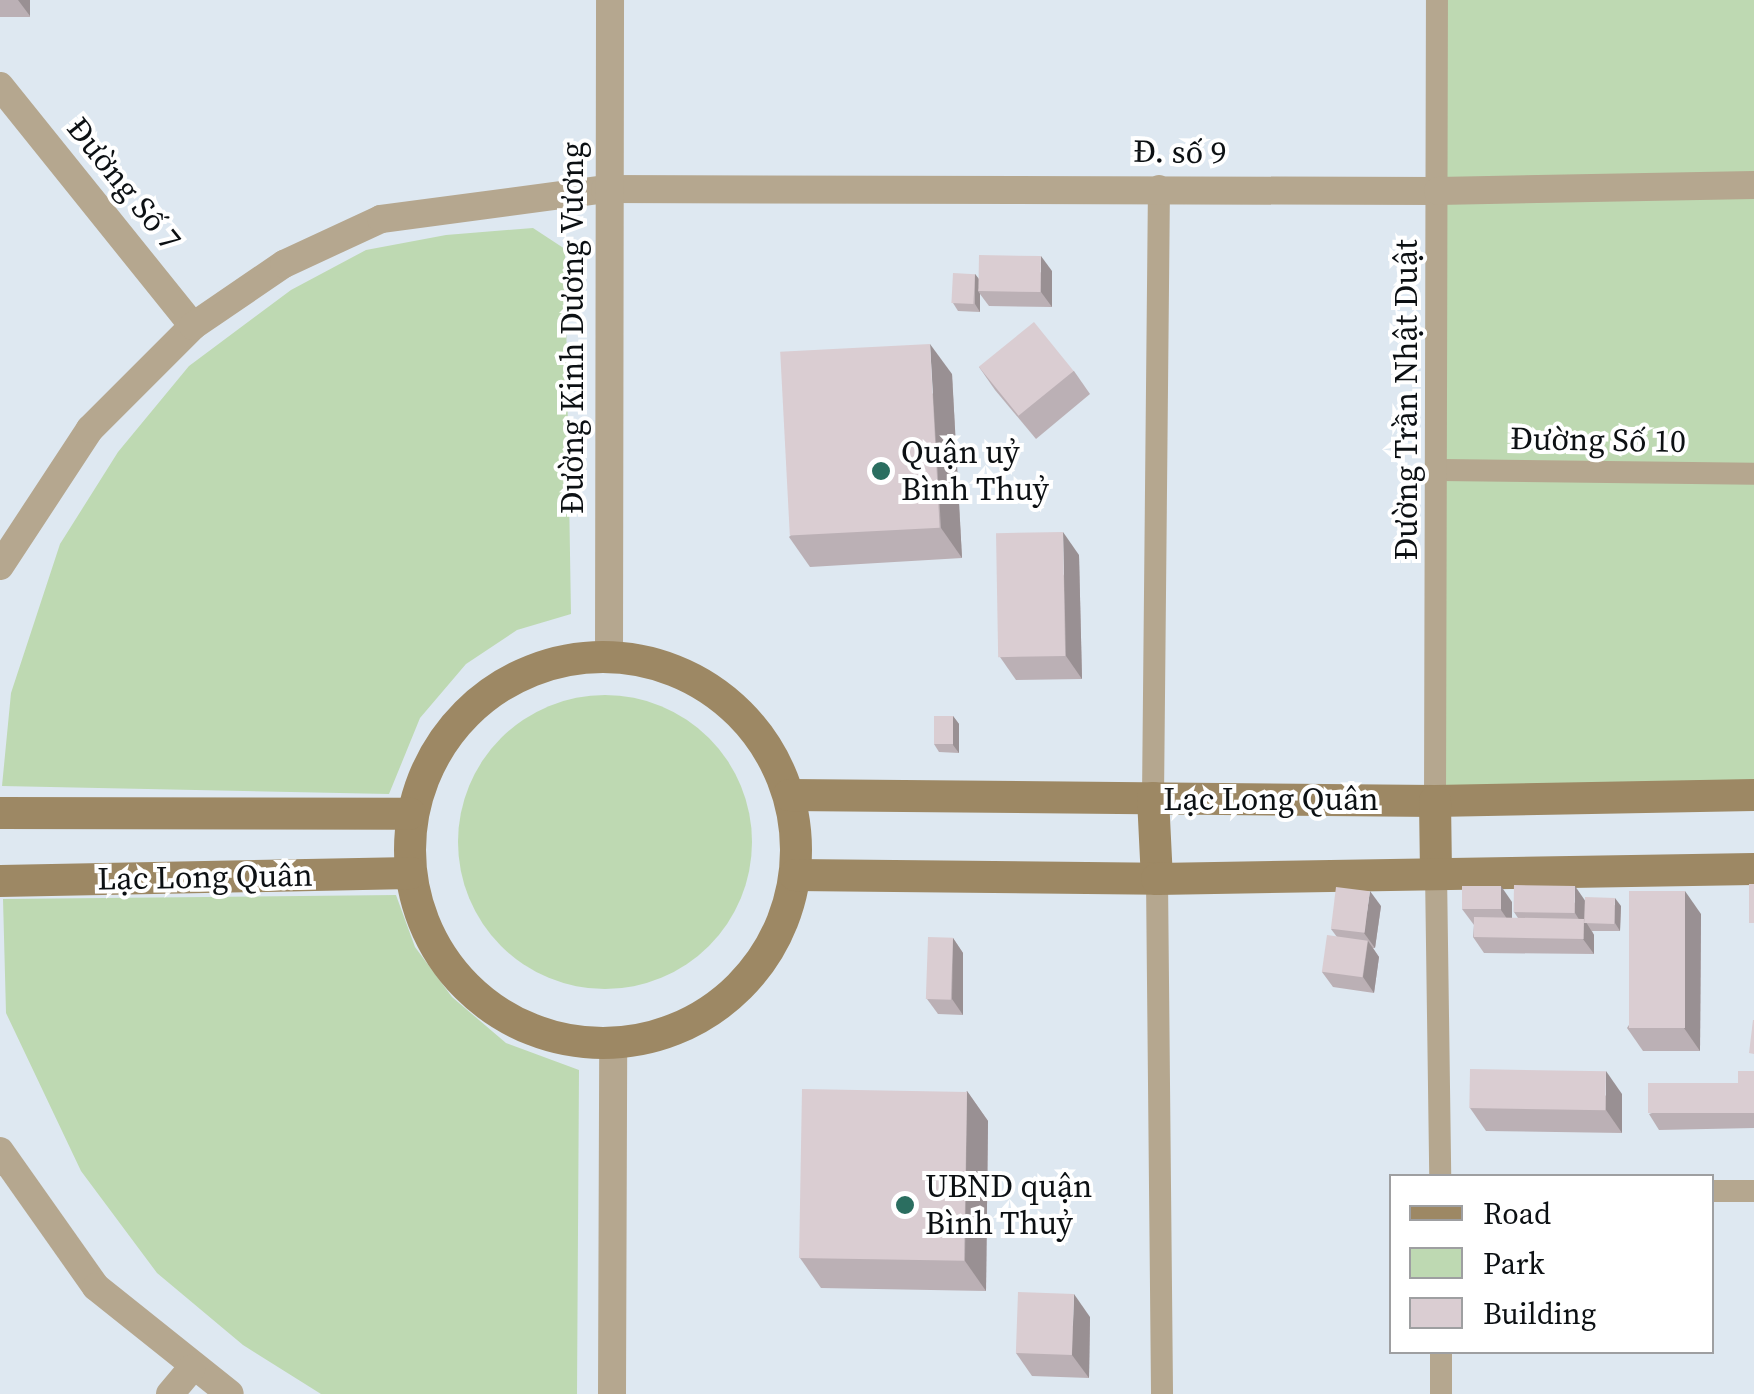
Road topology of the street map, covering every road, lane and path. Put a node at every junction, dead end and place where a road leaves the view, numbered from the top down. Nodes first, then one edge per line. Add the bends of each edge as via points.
1 (610, 0) edge
2 (1437, 0) edge
3 (0, 86) edge
4 (1754, 185) edge
5 (1159, 186) junction
6 (605, 189) junction
7 (1438, 192) junction
8 (193, 326) junction
9 (1441, 470) junction
10 (1754, 474) edge
11 (0, 566) edge
12 (608, 655) junction
13 (789, 795) junction
14 (1754, 795) edge
15 (1153, 798) junction
16 (1435, 800) junction
17 (0, 813) edge
18 (410, 814) junction
19 (1754, 869) edge
20 (1436, 872) junction
21 (410, 873) junction
22 (795, 875) junction
23 (1157, 879) junction
24 (0, 882) edge
25 (613, 1044) junction
26 (0, 1151) edge
27 (1440, 1174) edge
28 (1714, 1191) edge
29 (1754, 1191) edge
30 (1441, 1354) edge
31 (191, 1369) junction
32 (170, 1394) edge
33 (230, 1394) edge
34 (612, 1394) edge
35 (1162, 1394) edge
36 (1441, 1394) edge

1 - 6 street, Đường Kinh Dương Vương
2 - 7 street, Đường Trần Nhật Duật
3 - 8 street, Đường Số 7
4 - 7 street, Đ. số 9
5 - 6 street, Đ. số 9
5 - 7 street, Đ. số 9
5 - 15 street
6 - 8 street, Đ. số 9 via 381,219 284,264
6 - 12 street, Đường Kinh Dương Vương
7 - 9 street, Đường Trần Nhật Duật
8 - 11 street, Đ. số 9 via 90,428
9 - 10 street, Đường Số 10
9 - 16 street, Đường Trần Nhật Duật
12 - 13 main road via 668,666 721,696 763,740
12 - 18 main road via 543,664 484,695 421,773
13 - 15 main road, Lạc Long Quân
13 - 22 main road
14 - 16 main road, Lạc Long Quân
15 - 16 main road, Lạc Long Quân
15 - 23 main road
16 - 20 main road
17 - 18 main road, Lạc Long Quân
18 - 21 main road
19 - 20 main road
20 - 23 main road
20 - 27 street
21 - 24 main road, Lạc Long Quân
21 - 25 main road via 426,928 458,977 502,1015 538,1030
22 - 23 main road
22 - 25 main road via 781,928 754,973 714,1010 666,1034
23 - 35 street
25 - 34 street
26 - 31 street via 96,1288
28 - 29 street
30 - 36 street
31 - 32 street
31 - 33 street

